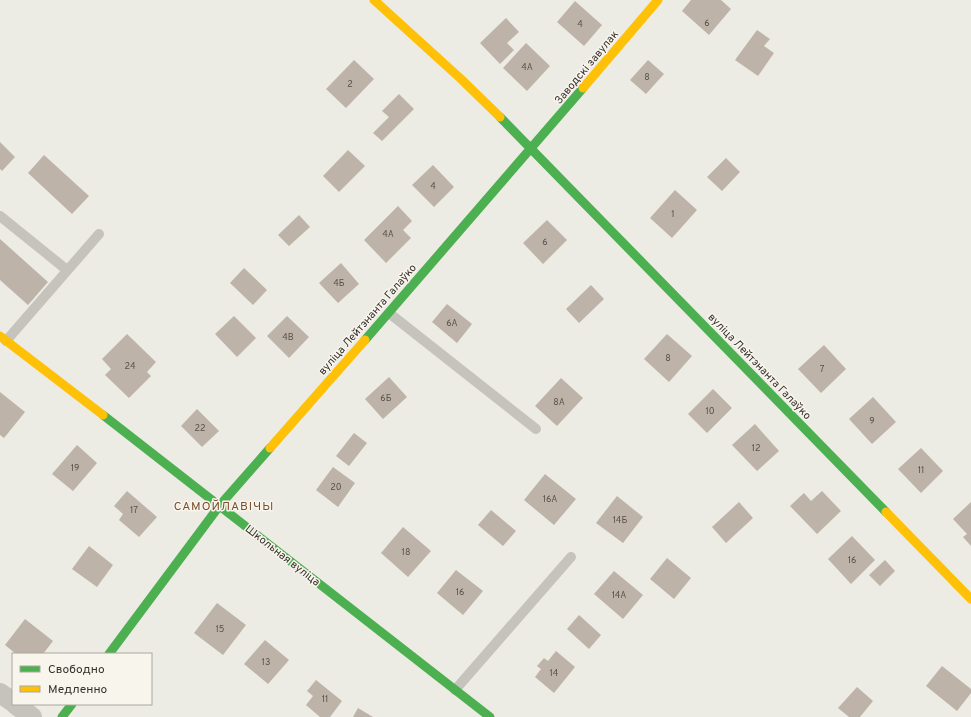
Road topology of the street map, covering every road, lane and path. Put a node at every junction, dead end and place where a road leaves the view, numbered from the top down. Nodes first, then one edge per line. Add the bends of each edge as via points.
1 (374, 0) edge
2 (658, 0) edge
3 (532, 149) junction
4 (0, 216) edge
5 (99, 234) dead end
6 (67, 270) junction
7 (388, 313) junction
8 (3, 339) edge
9 (536, 429) dead end
10 (220, 505) junction
11 (571, 557) dead end
12 (971, 599) edge
13 (110, 653) edge
14 (456, 690) junction
15 (0, 693) edge
16 (12, 702) edge
17 (17, 705) edge
18 (71, 705) edge
19 (32, 717) edge
20 (62, 717) edge
21 (490, 717) edge

1 - 3 street, вуліца Лейтэнанта Галаўко via 461,79
2 - 3 street, Заводскі завулак
3 - 7 street, вуліца Лейтэнанта Галаўко
3 - 12 street, вуліца Лейтэнанта Галаўко
4 - 6 lane
5 - 6 lane
6 - 8 lane
7 - 9 lane
7 - 10 street, вуліца Лейтэнанта Галаўко
8 - 10 street, Школьная вуліца
10 - 13 street, вуліца Лейтэнанта Галаўко
10 - 14 street, Школьная вуліца
11 - 14 lane
14 - 21 street, Школьная вуліца
15 - 16 street
17 - 19 street
18 - 20 street

